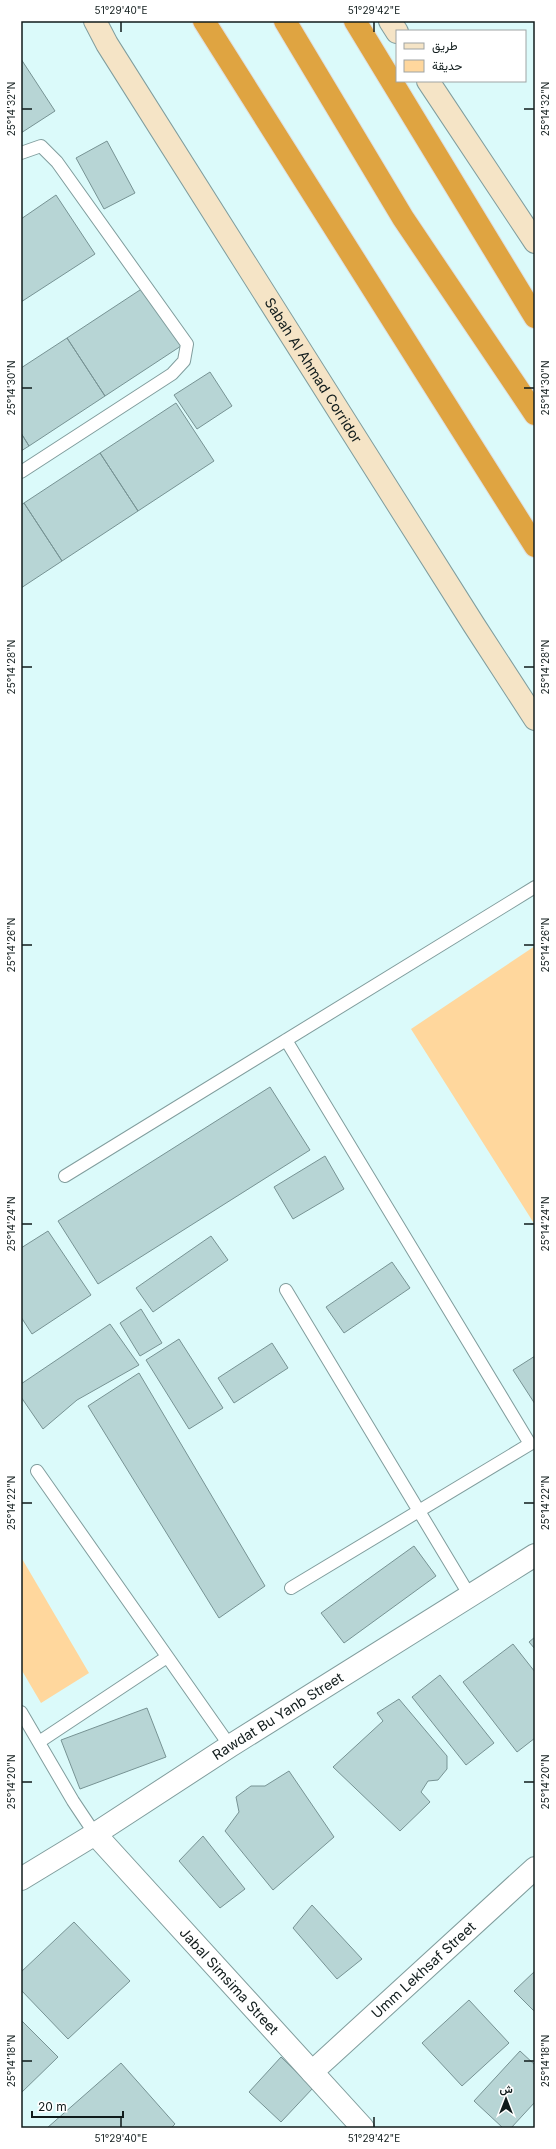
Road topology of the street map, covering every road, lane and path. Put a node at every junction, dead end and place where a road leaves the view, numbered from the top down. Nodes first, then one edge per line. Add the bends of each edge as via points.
1 (95, 21) edge
2 (204, 21) edge
3 (284, 21) edge
4 (354, 21) edge
5 (390, 21) edge
6 (396, 30) edge
7 (429, 82) edge
8 (21, 153) edge
9 (535, 242) edge
10 (535, 317) edge
11 (535, 414) edge
12 (21, 472) edge
13 (535, 546) edge
14 (535, 719) edge
15 (535, 887) edge
16 (286, 1040) junction
17 (65, 1176) dead end
18 (286, 1290) dead end
19 (37, 1471) dead end
20 (419, 1512) junction
21 (535, 1555) edge
22 (292, 1588) dead end
23 (470, 1596) junction
24 (167, 1657) junction
25 (21, 1712) edge
26 (39, 1742) junction
27 (230, 1746) junction
28 (95, 1834) junction
29 (535, 1868) edge
30 (21, 1879) edge
31 (312, 2072) junction
32 (363, 2128) edge

1 - 14 street, Sabah Al Ahmad Corridor via 107,44
2 - 13 highway
3 - 11 highway via 403,218
4 - 10 highway
5 - 6 street
7 - 9 street
8 - 12 lane via 41,146 57,162 187,344 184,360 172,374
15 - 16 lane
16 - 17 lane
16 - 20 lane via 530,1444
18 - 20 lane
19 - 24 lane
20 - 22 lane
20 - 23 lane
21 - 23 street, Rawdat Bu Yanb Street
23 - 27 street, Rawdat Bu Yanb Street
24 - 26 lane
24 - 27 lane
25 - 26 lane
26 - 28 lane
27 - 28 street, Rawdat Bu Yanb Street
28 - 30 street, Rawdat Bu Yanb Street
28 - 31 street, Jabal Simsima Street
29 - 31 street, Umm Lekhsaf Street
31 - 32 street, Jabal Simsima Street

